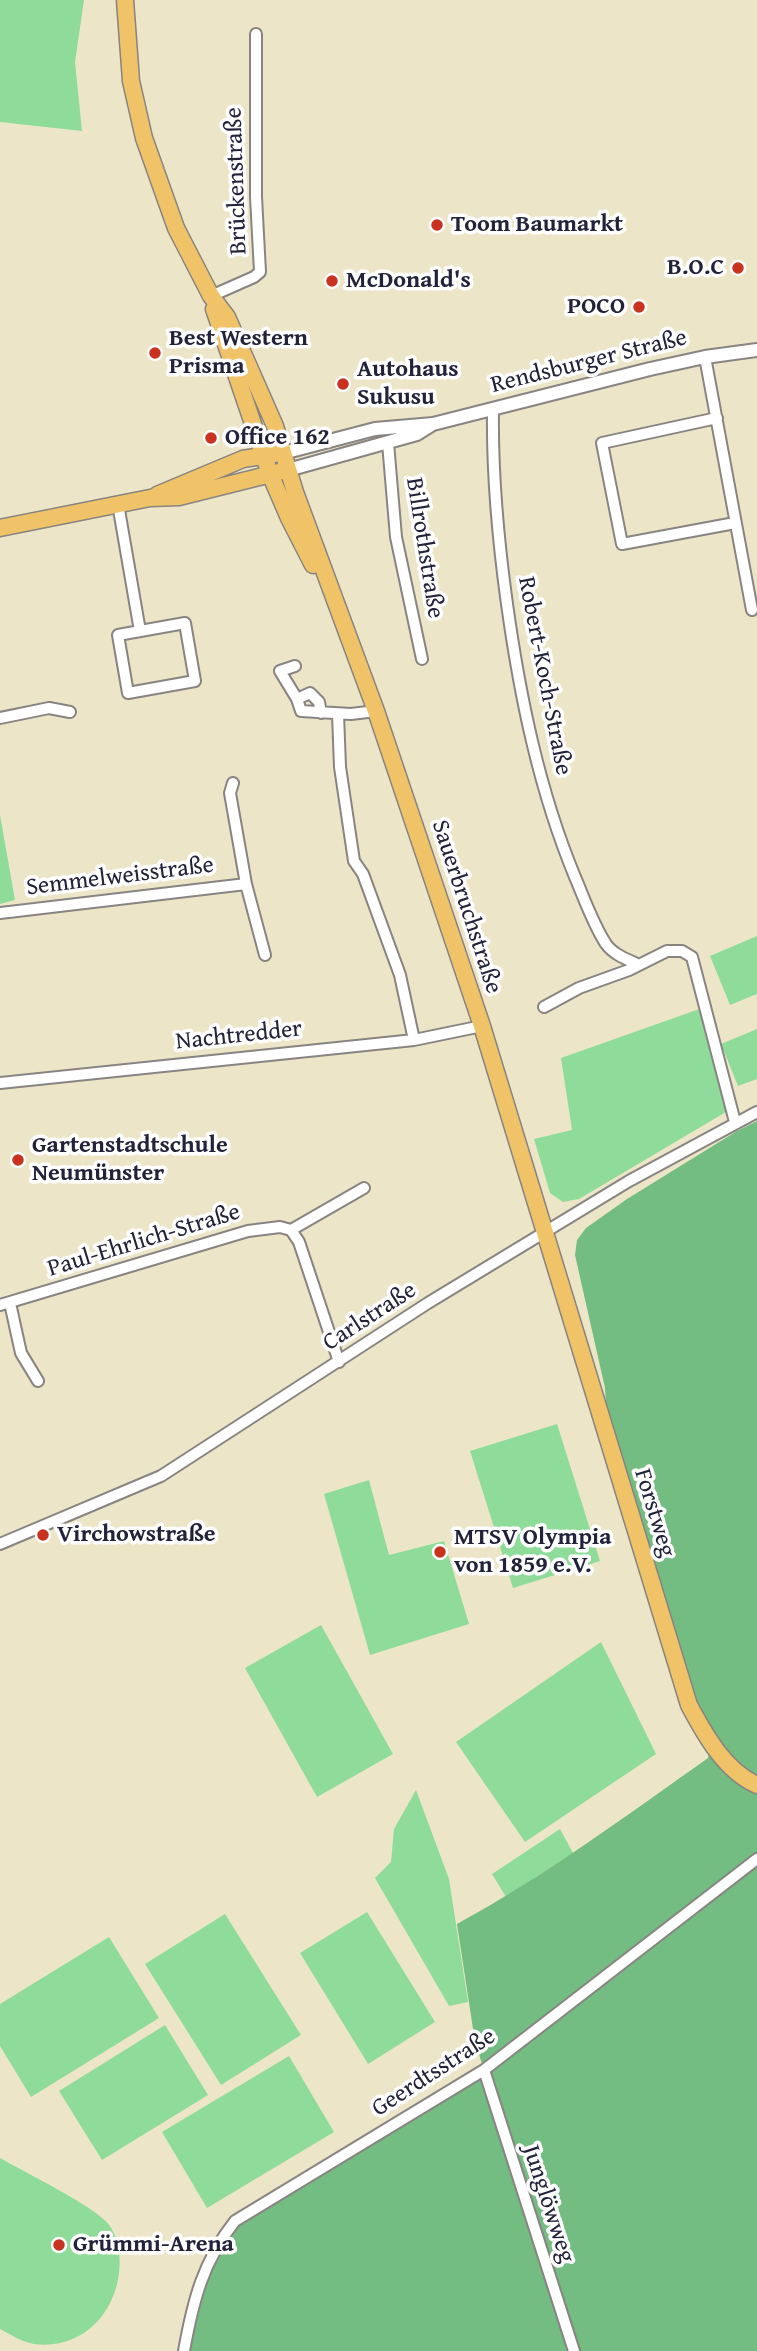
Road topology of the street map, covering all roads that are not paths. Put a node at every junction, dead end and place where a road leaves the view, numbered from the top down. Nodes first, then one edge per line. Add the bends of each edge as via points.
1 (125, 0) edge
2 (256, 34) dead end
3 (211, 296) junction
4 (757, 350) edge
5 (705, 357) junction
6 (493, 409) junction
7 (717, 418) junction
8 (433, 424) junction
9 (387, 443) junction
10 (283, 453) junction
11 (265, 455) junction
12 (288, 470) junction
13 (270, 474) junction
14 (150, 498) junction
15 (118, 504) junction
16 (735, 523) junction
17 (0, 528) edge
18 (333, 601) junction
19 (752, 610) dead end
20 (140, 631) junction
21 (422, 659) dead end
22 (295, 666) dead end
23 (376, 711) junction
24 (71, 712) dead end
25 (338, 713) junction
26 (0, 718) edge
27 (233, 783) dead end
28 (246, 884) junction
29 (0, 913) edge
30 (265, 954) dead end
31 (637, 964) junction
32 (544, 1007) dead end
33 (482, 1026) junction
34 (414, 1040) junction
35 (0, 1083) edge
36 (757, 1112) edge
37 (735, 1122) junction
38 (364, 1188) dead end
39 (291, 1230) junction
40 (545, 1232) junction
41 (5, 1304) edge
42 (339, 1362) junction
43 (38, 1381) dead end
44 (0, 1544) edge
45 (757, 1785) edge
46 (757, 1858) edge
47 (484, 2070) junction
48 (184, 2351) edge
49 (575, 2351) edge

1 - 3 main road via 131,81 144,138 176,228
2 - 3 street, Brückenstraße via 260,272
3 - 10 main road, Sauerbruchstraße via 228,317
3 - 11 main road, Sauerbruchstraße
4 - 5 street, Rendsburger Straße
5 - 6 street, Rendsburger Straße
5 - 7 street
6 - 8 street, Rendsburger Straße
6 - 31 street, Robert-Koch-Straße via 504,583 526,716 548,803 607,945
7 - 16 street
7 - 16 street via 602,443 622,544
8 - 9 street, Rendsburger Straße
8 - 10 street, Rendsburger Straße via 374,429
9 - 12 street, Rendsburger Straße
9 - 21 street, Billrothstraße via 396,537
10 - 11 main road, Rendsburger Straße
10 - 12 main road, Sauerbruchstraße
11 - 13 main road, Sauerbruchstraße
11 - 14 main road, Rendsburger Straße via 243,459
12 - 13 main road, Rendsburger Straße
12 - 18 main road, Sauerbruchstraße
13 - 14 main road, Rendsburger Straße via 179,497
13 - 18 main road, Sauerbruchstraße
14 - 15 main road, Rendsburger Straße
15 - 17 main road, Rendsburger Straße
15 - 20 street
16 - 19 street
18 - 23 main road, Sauerbruchstraße
20 - 20 street via 185,623 195,681 128,693 118,635
22 - 25 street via 280,671 301,711
23 - 25 street
23 - 33 main road, Sauerbruchstraße
24 - 26 street via 49,708
25 - 34 street via 340,767 354,860 400,975
27 - 28 street, Semmelweisstraße via 230,793
28 - 29 street, Semmelweisstraße
28 - 30 street, Semmelweisstraße
31 - 32 street
31 - 37 street via 667,951 682,951 692,957
33 - 34 street, Nachtredder
33 - 40 main road, Sauerbruchstraße
34 - 35 street, Nachtredder
36 - 37 street, Carlstraße
37 - 40 street, Carlstraße
38 - 39 street
39 - 41 street, Paul-Ehrlich-Straße via 248,1231
39 - 42 street via 302,1249
40 - 42 street, Carlstraße
40 - 45 main road, Forstweg via 690,1705 704,1733 727,1762
41 - 43 street, Paul-Ehrlich-Straße via 27,1365
42 - 44 street, Carlstraße via 161,1476
46 - 47 street, Geerdtsstraße
47 - 48 street, Geerdtsstraße via 235,2221 206,2267
47 - 49 street, Junglöwweg

